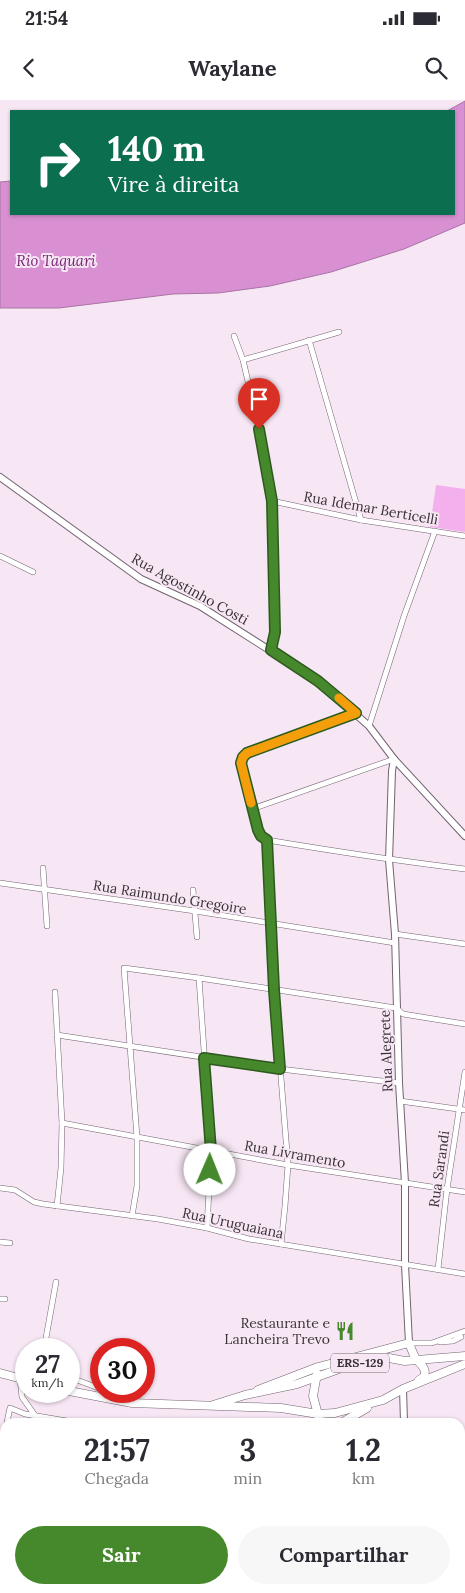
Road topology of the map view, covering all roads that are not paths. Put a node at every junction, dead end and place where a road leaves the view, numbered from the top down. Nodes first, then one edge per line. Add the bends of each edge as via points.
1 (339, 332) dead end
2 (234, 336) dead end
3 (309, 340) junction
4 (243, 360) junction
5 (0, 477) edge
6 (272, 501) junction
7 (361, 520) junction
8 (435, 531) junction
9 (465, 536) edge
10 (0, 556) edge
11 (33, 572) dead end
12 (271, 650) junction
13 (356, 713) junction
14 (369, 726) junction
15 (394, 759) junction
16 (252, 810) junction
17 (465, 836) edge
18 (267, 840) junction
19 (389, 860) junction
20 (43, 868) dead end
21 (465, 869) edge
22 (0, 883) edge
23 (44, 890) junction
24 (193, 890) dead end
25 (195, 912) junction
26 (271, 925) junction
27 (47, 926) dead end
28 (395, 934) junction
29 (196, 937) dead end
30 (395, 943) junction
31 (465, 944) edge
32 (199, 978) junction
33 (274, 990) junction
34 (55, 992) dead end
35 (396, 1008) junction
36 (465, 1024) edge
37 (57, 1035) junction
38 (131, 1046) junction
39 (204, 1058) junction
40 (280, 1069) junction
41 (465, 1072) edge
42 (399, 1083) junction
43 (400, 1100) junction
44 (462, 1109) edge
45 (62, 1123) junction
46 (136, 1137) junction
47 (211, 1151) junction
48 (288, 1165) junction
49 (405, 1183) junction
50 (0, 1188) edge
51 (447, 1190) junction
52 (465, 1192) edge
53 (57, 1206) junction
54 (132, 1216) junction
55 (207, 1228) junction
56 (0, 1242) edge
57 (10, 1243) dead end
58 (281, 1244) junction
59 (405, 1264) junction
60 (438, 1269) junction
61 (465, 1274) edge
62 (56, 1282) dead end
63 (464, 1334) edge
64 (46, 1338) edge
65 (409, 1342) junction
66 (465, 1344) edge
67 (465, 1356) edge
68 (417, 1360) junction
69 (465, 1364) edge
70 (318, 1367) junction
71 (0, 1372) edge
72 (15, 1377) edge
73 (316, 1377) junction
74 (403, 1389) junction
75 (245, 1395) junction
76 (383, 1400) junction
77 (26, 1403) edge
78 (132, 1403) edge
79 (206, 1406) junction
80 (34, 1414) junction
81 (318, 1414) junction
82 (8, 1418) edge
83 (53, 1418) edge
84 (319, 1418) edge
85 (350, 1418) edge
86 (404, 1418) edge

1 - 3 street
2 - 4 street
3 - 4 street
3 - 7 street
4 - 6 street via 264,446
5 - 12 street, Rua Agostinho Costi via 141,579 200,606
6 - 7 street, Rua Idemar Berticelli
6 - 12 street via 275,632
7 - 8 street, Rua Idemar Berticelli
8 - 9 street, Rua Idemar Berticelli
8 - 14 street
10 - 11 street
12 - 13 street, Rua Agostinho Costi via 318,681
13 - 14 street, Rua Agostinho Costi
13 - 16 street via 247,753 241,763
14 - 15 street, Rua Agostinho Costi
15 - 16 street
15 - 17 street, Rua Agostinho Costi
15 - 19 street, Rua Alegrete
16 - 18 street via 258,830
18 - 19 street
18 - 26 street
19 - 21 street
19 - 28 street, Rua Alegrete
20 - 23 street
22 - 23 street, Rua Raimundo Gregoire
23 - 25 street, Rua Raimundo Gregoire
23 - 27 street
24 - 25 street
25 - 26 street, Rua Raimundo Gregoire
25 - 29 street
26 - 30 street, Rua Raimundo Gregoire
26 - 33 street
28 - 30 street, Rua Alegrete
28 - 31 street
30 - 35 street, Rua Alegrete
32 - 33 street
32 - 38 street via 124,968
32 - 39 street
33 - 35 street
33 - 40 street
34 - 37 street
35 - 36 street via 403,1014
35 - 42 street, Rua Alegrete
37 - 38 street
37 - 45 street
38 - 39 street
38 - 46 street
39 - 40 street
39 - 47 street
40 - 42 street
40 - 48 street
41 - 44 street, Rua Sarandi
42 - 43 street, Rua Alegrete
43 - 44 street
43 - 49 street, Rua Alegrete
44 - 51 street, Rua Sarandi
45 - 46 street, Rua Livramento
45 - 53 street via 62,1168
46 - 47 street, Rua Livramento
46 - 54 street via 137,1186
47 - 48 street, Rua Livramento
47 - 55 street
48 - 49 street, Rua Livramento
48 - 58 street
49 - 51 street, Rua Livramento
49 - 59 street, Rua Alegrete
50 - 53 street, Rua Uruguaiana via 15,1190 34,1202
51 - 52 street, Rua Livramento
51 - 60 street, Rua Sarandi
53 - 54 street, Rua Uruguaiana
54 - 55 street, Rua Uruguaiana
55 - 58 street, Rua Uruguaiana
56 - 57 street
58 - 59 street, Rua Uruguaiana
59 - 60 street, Rua Uruguaiana
59 - 65 street, Rua Alegrete
60 - 61 street, Rua Uruguaiana
62 - 64 street
63 - 65 street via 432,1343
63 - 66 street
65 - 68 main road
65 - 70 main road
67 - 68 main road, ERS-129
68 - 73 main road, ERS-129 via 389,1358
68 - 74 main road via 425,1369 424,1377
69 - 74 main road, ERS-129
70 - 73 main road
70 - 75 main road
71 - 72 main road
73 - 75 main road, ERS-129
73 - 81 main road via 313,1396
74 - 76 main road, ERS-129
74 - 86 street
75 - 79 main road, ERS-129
76 - 81 main road, ERS-129 via 335,1413
76 - 85 main road
77 - 80 street
78 - 79 main road, ERS-129
79 - 81 main road, ERS-129 via 281,1408
80 - 82 street via 10,1408
80 - 83 street
81 - 84 main road

